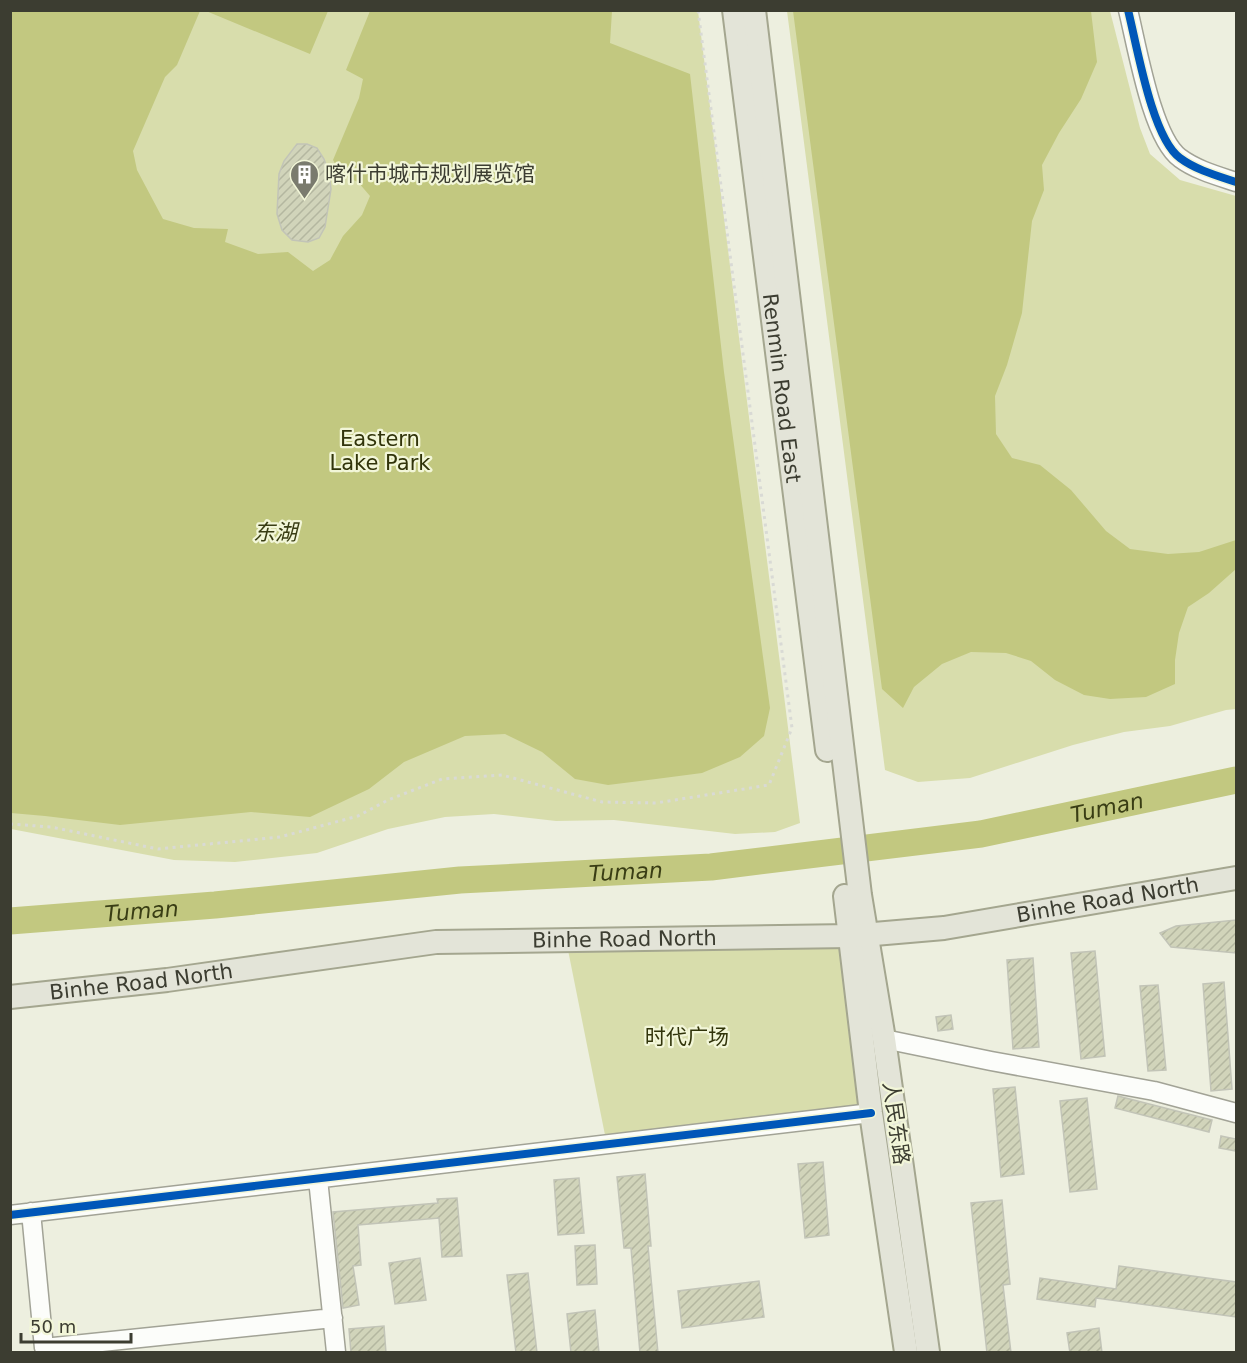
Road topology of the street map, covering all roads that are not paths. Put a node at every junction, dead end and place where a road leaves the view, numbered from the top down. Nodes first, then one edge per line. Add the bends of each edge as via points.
1 (734, 10) edge
2 (754, 10) edge
3 (1128, 10) edge
4 (1236, 182) edge
5 (836, 764) junction
6 (1236, 878) edge
7 (859, 936) junction
8 (10, 997) edge
9 (884, 1039) junction
10 (871, 1113) junction
11 (1236, 1113) edge
12 (318, 1179) junction
13 (31, 1212) junction
14 (10, 1215) edge
15 (333, 1318) junction
16 (336, 1353) edge
17 (906, 1353) edge
18 (928, 1353) edge

1 - 5 main road, Renmin Road East
2 - 5 main road, Renmin Road East
3 - 4 street via 1156,122 1167,141 1186,162
5 - 7 main road, 人民东路
6 - 7 main road, Binhe Road North via 944,928
7 - 8 main road, Binhe Road North via 436,942 167,980
7 - 9 main road, 人民东路
7 - 10 main road, 人民东路
9 - 11 street via 1154,1091
9 - 18 main road, 人民东路
10 - 12 street
10 - 17 main road, 人民东路
12 - 13 street
12 - 15 street
13 - 14 street
13 - 15 street via 44,1348
15 - 16 street

